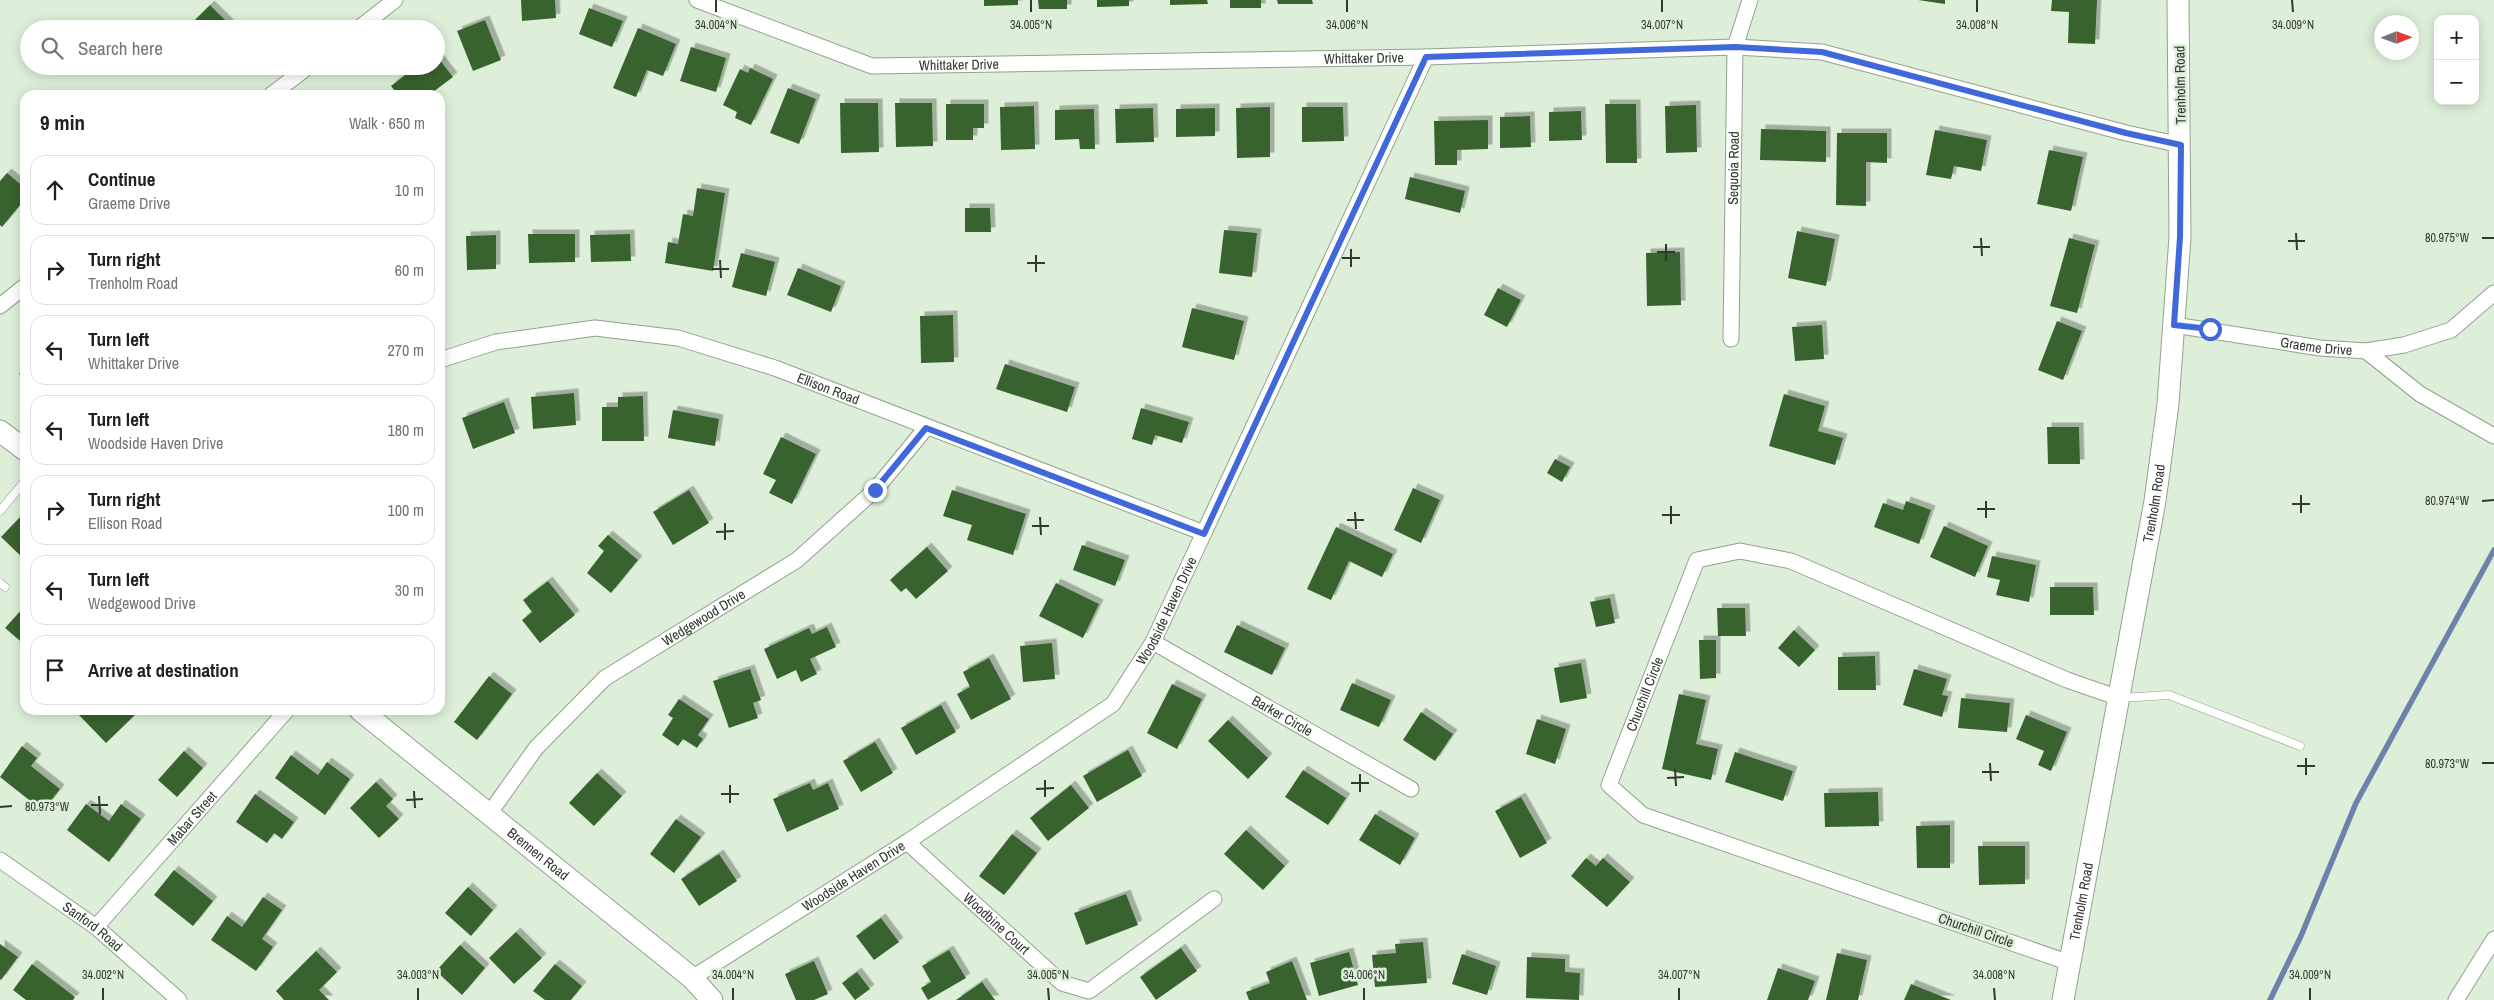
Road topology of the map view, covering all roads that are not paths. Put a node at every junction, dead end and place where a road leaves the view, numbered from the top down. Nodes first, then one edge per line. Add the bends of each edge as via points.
1 (395, 0) edge
2 (697, 0) edge
3 (1750, 0) edge
4 (2178, 0) edge
5 (369, 20) edge
6 (1735, 47) junction
7 (1426, 57) junction
8 (298, 75) edge
9 (278, 90) edge
10 (2181, 145) junction
11 (20, 290) edge
12 (2494, 293) edge
13 (0, 306) edge
14 (2174, 325) junction
15 (1731, 339) dead end
16 (2366, 351) junction
17 (445, 358) edge
18 (926, 428) junction
19 (0, 431) edge
20 (2494, 436) edge
21 (20, 446) edge
22 (20, 487) edge
23 (0, 511) edge
24 (1204, 534) junction
25 (1153, 642) junction
26 (2119, 698) junction
27 (283, 715) edge
28 (366, 715) edge
29 (2300, 746) dead end
30 (1411, 789) dead end
31 (489, 814) junction
32 (907, 842) junction
33 (0, 860) edge
34 (1214, 899) dead end
35 (96, 927) junction
36 (2494, 939) edge
37 (2070, 963) junction
38 (692, 978) junction
39 (179, 1000) edge
40 (712, 1000) edge
41 (2063, 1000) edge
42 (2456, 1000) edge

1 - 5 street
2 - 7 street, Whittaker Drive via 872,66
3 - 6 street, Sequoia Road
4 - 10 main road, Trenholm Road
6 - 7 street, Whittaker Drive
6 - 10 street, Whittaker Drive via 1822,52
6 - 15 street, Sequoia Road
7 - 24 street, Woodside Haven Drive
8 - 9 street
10 - 14 main road, Trenholm Road via 2180,237
11 - 13 street
12 - 16 street via 2451,330 2404,345
14 - 16 street, Graeme Drive via 2320,348
14 - 26 main road, Trenholm Road via 2168,404 2155,501
16 - 20 street, Graeme Drive via 2420,394
17 - 18 street, Ellison Road via 496,342 595,328 678,338 775,368
18 - 24 street, Ellison Road
18 - 31 street, Wedgewood Drive via 875,490 797,560 605,678 536,748
19 - 21 main road
22 - 23 lane
24 - 25 street, Woodside Haven Drive
25 - 30 street, Barker Circle
25 - 32 street, Woodside Haven Drive via 1113,704
26 - 29 lane via 2169,695
26 - 37 main road, Trenholm Road
26 - 37 street, Churchill Circle via 2066,680 1791,561 1740,552 1697,560 1609,785 1643,815
27 - 35 street, Mabar Street
28 - 31 main road, Brennen Road
31 - 38 main road, Brennen Road
32 - 34 street, Woodbine Court via 1062,983 1088,991
32 - 38 street, Woodside Haven Drive
33 - 35 street, Sanford Road
35 - 39 street, Sanford Road
36 - 42 street
37 - 41 main road, Trenholm Road
38 - 40 main road, Brennen Road

